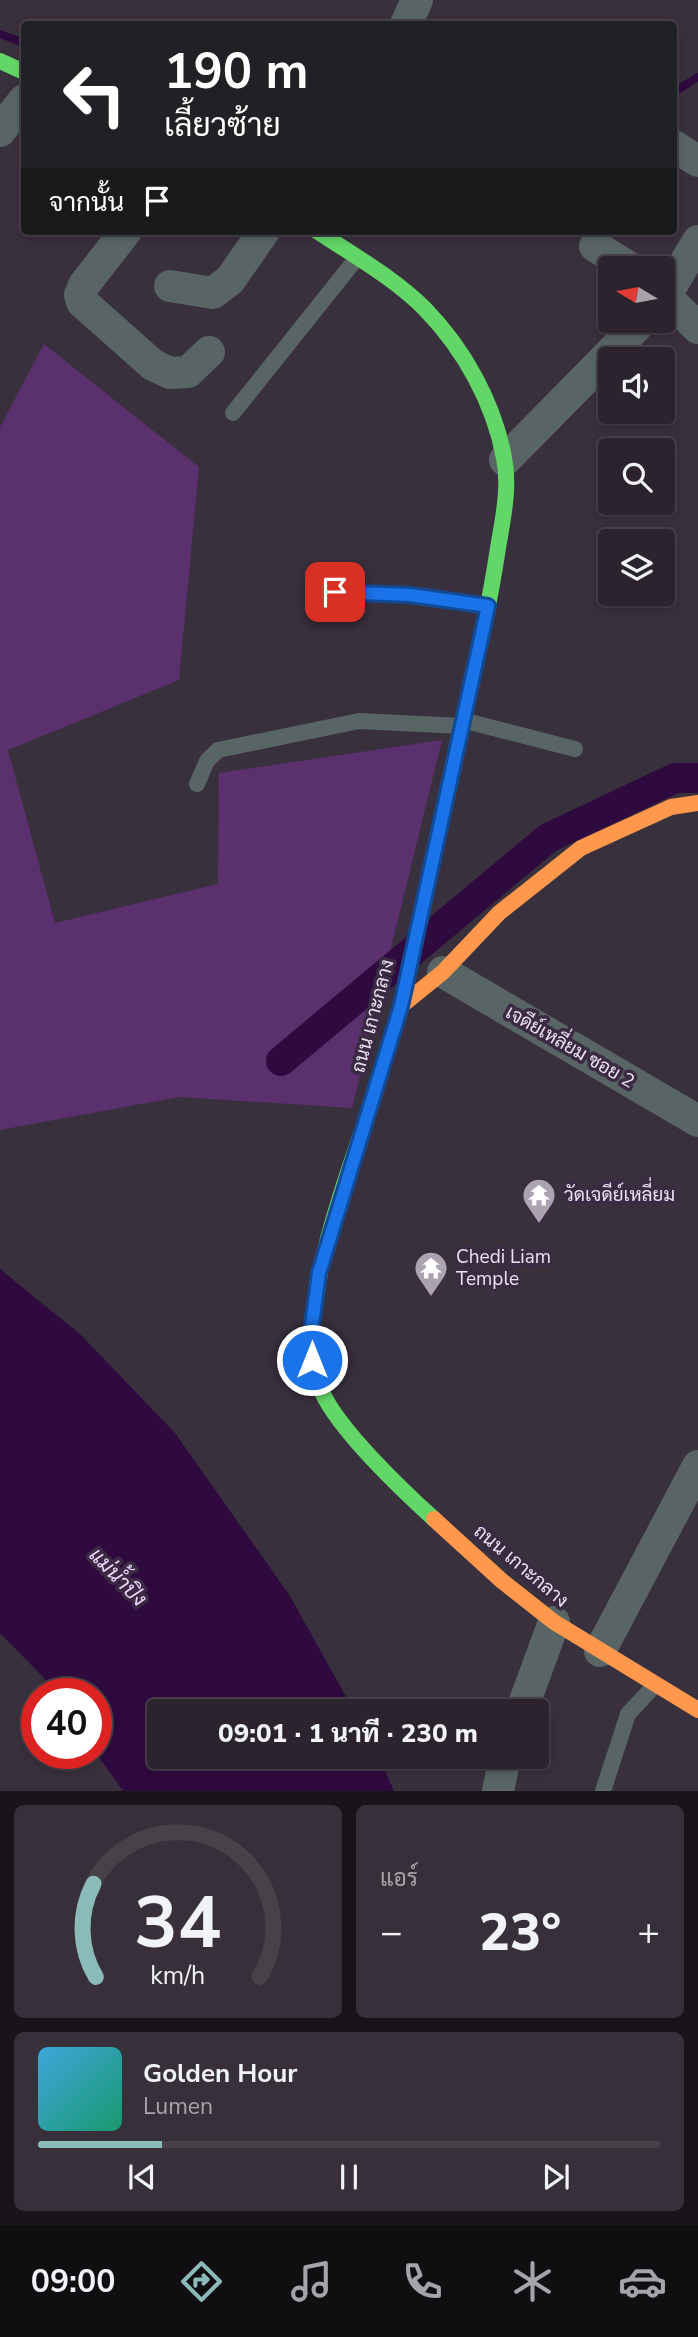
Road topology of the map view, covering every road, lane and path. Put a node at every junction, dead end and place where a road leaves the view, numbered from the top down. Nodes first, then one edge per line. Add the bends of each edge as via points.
1 (417, 0) edge
2 (406, 21) edge
3 (0, 61) edge
4 (21, 71) edge
5 (21, 104) edge
6 (0, 131) edge
7 (677, 148) edge
8 (698, 161) edge
9 (123, 235) edge
10 (261, 235) edge
11 (323, 235) edge
12 (698, 241) edge
13 (595, 246) dead end
14 (611, 256) edge
15 (356, 258) junction
16 (676, 277) edge
17 (170, 286) dead end
18 (676, 308) edge
19 (698, 328) edge
20 (630, 333) edge
21 (209, 352) dead end
22 (233, 413) dead end
23 (505, 460) junction
24 (335, 592) dead end
25 (488, 606) junction
26 (462, 723) junction
27 (575, 749) dead end
28 (197, 784) dead end
29 (698, 803) edge
30 (443, 972) junction
31 (401, 1006) junction
32 (698, 1121) edge
33 (698, 1466) edge
34 (554, 1622) junction
35 (600, 1651) junction
36 (655, 1685) junction
37 (526, 1699) edge
38 (698, 1710) edge
39 (503, 1769) edge
40 (498, 1791) edge
41 (603, 1791) edge

1 - 2 street
3 - 4 street
5 - 6 street
7 - 8 street
9 - 21 street via 85,285 82,302 153,365 170,373 188,372
10 - 17 street via 230,280 213,293
11 - 15 street, ถนน เกาะกลาง
12 - 16 street
13 - 14 street
15 - 22 lane
15 - 23 street, ถนน เกาะกลาง via 424,308 455,344 494,415
18 - 19 street
20 - 23 street
23 - 25 street, ถนน เกาะกลาง via 506,500
24 - 25 lane via 410,595
25 - 26 street, ถนน เกาะกลาง
26 - 27 lane
26 - 28 lane via 359,721 218,750 207,761
26 - 31 street, ถนน เกาะกลาง
29 - 30 street via 671,807 581,848 499,913
30 - 31 street
30 - 32 street, เจดีย์เหลี่ยม ซอย 2
31 - 34 street, ถนน เกาะกลาง via 319,1273 312,1360 322,1393 347,1429 430,1515
33 - 35 street
34 - 35 street, ถนน เกาะกลาง
34 - 37 street
35 - 36 street, ถนน เกาะกลาง
36 - 38 street, ถนน เกาะกลาง
36 - 41 lane via 628,1714
39 - 40 street

